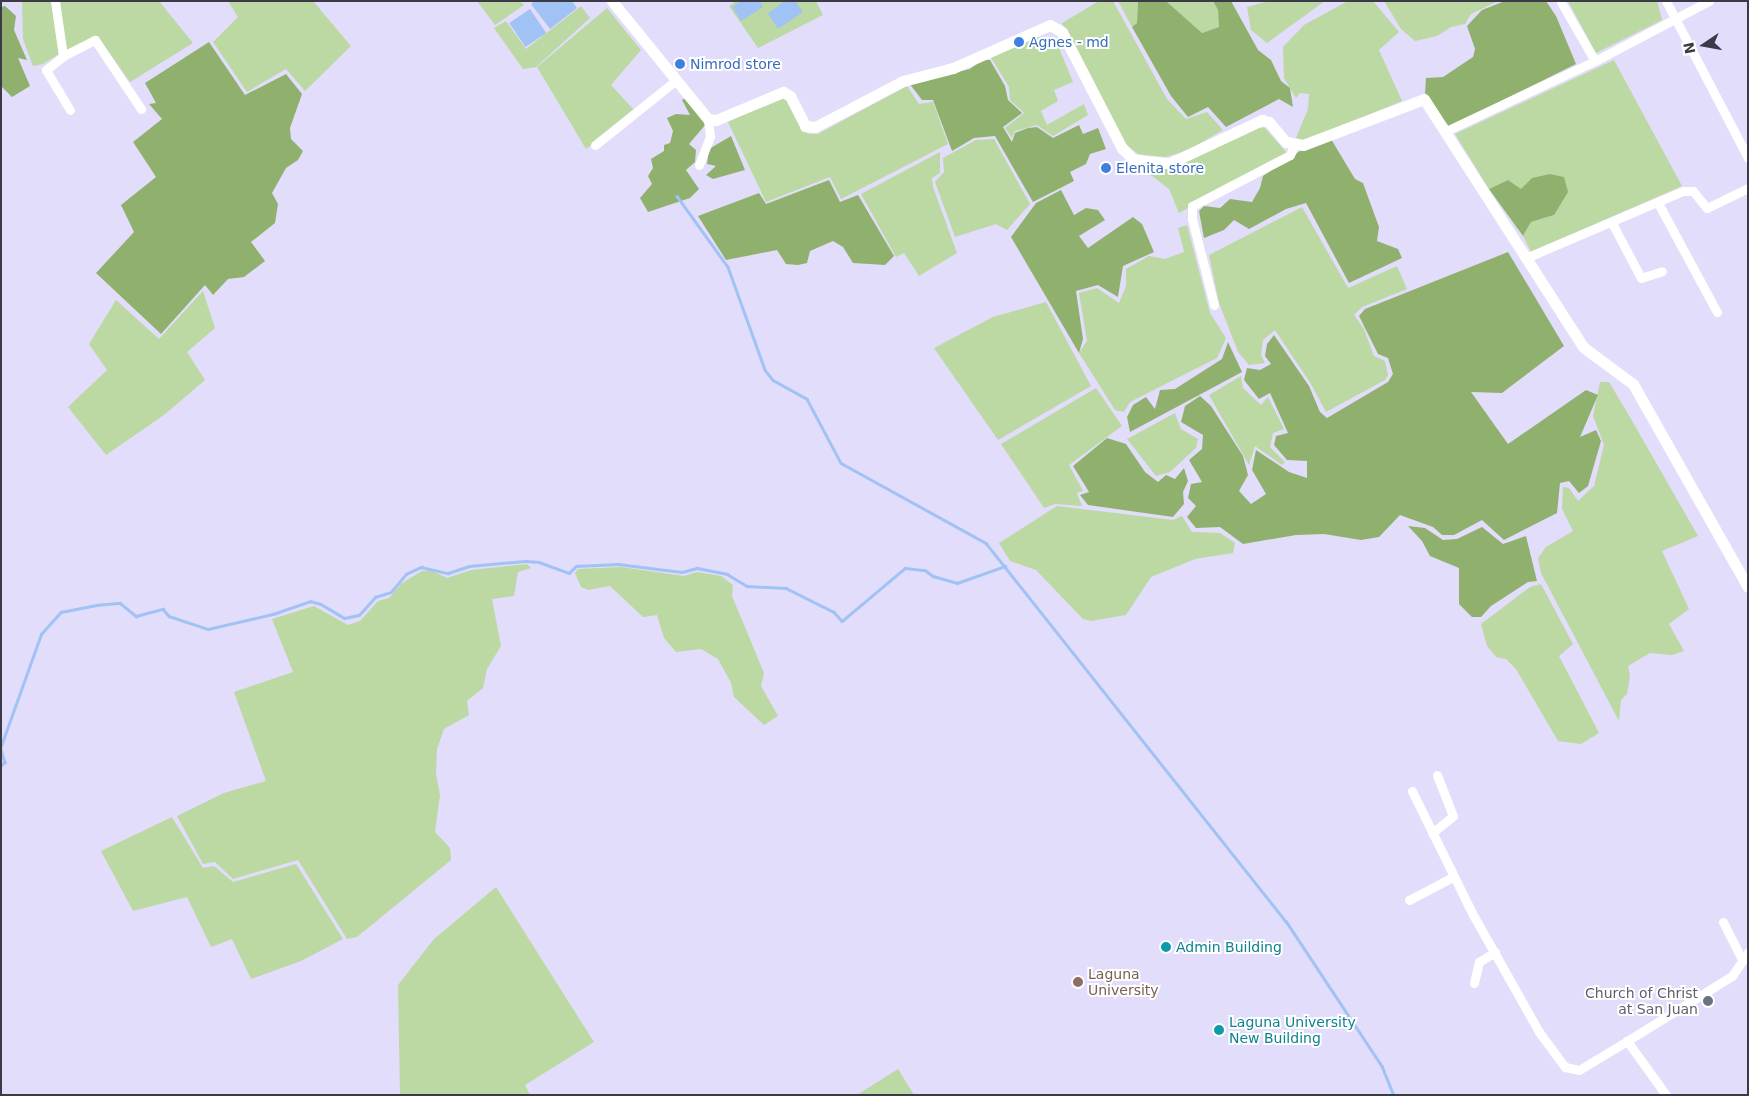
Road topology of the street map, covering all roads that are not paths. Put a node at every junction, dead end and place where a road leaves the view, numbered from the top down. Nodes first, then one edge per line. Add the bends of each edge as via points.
1 (55, 1) edge
2 (612, 1) edge
3 (1666, 1) edge
4 (1709, 1) edge
5 (1561, 2) edge
6 (1674, 20) junction
7 (63, 56) junction
8 (1595, 61) junction
9 (676, 80) junction
10 (141, 109) dead end
11 (70, 110) dead end
12 (708, 119) junction
13 (1446, 131) junction
14 (595, 145) dead end
15 (1294, 146) junction
16 (1748, 158) edge
17 (699, 164) dead end
18 (1748, 188) edge
19 (1658, 203) junction
20 (1612, 223) junction
21 (1528, 257) junction
22 (1662, 272) dead end
23 (1214, 305) dead end
24 (1717, 312) dead end
25 (1748, 587) edge
26 (1437, 775) dead end
27 (1412, 791) dead end
28 (1432, 833) junction
29 (1453, 878) junction
30 (1408, 900) dead end
31 (1723, 922) dead end
32 (1495, 952) junction
33 (1744, 954) edge
34 (1474, 983) dead end
35 (1627, 1041) junction
36 (1666, 1095) edge

1 - 7 street
2 - 9 street
3 - 6 street
4 - 6 street
5 - 8 street
6 - 8 street
6 - 16 street
7 - 10 street via 94,40 99,43
7 - 11 street via 47,68 46,73
8 - 13 street
9 - 12 street
9 - 14 street
12 - 15 street via 723,120 773,93 782,92 790,96 805,126 815,128 903,81 963,64 1050,25 1062,32 1122,148 1133,159 1170,164 1265,119 1286,142
12 - 17 street via 710,136
13 - 15 street via 1427,101 1422,99
13 - 21 street
15 - 23 street via 1290,155 1192,206 1192,219
18 - 19 street via 1707,208 1688,190
19 - 20 street
19 - 24 street
20 - 21 street
20 - 22 street via 1641,278
21 - 25 street via 1583,346 1633,384
26 - 28 street via 1453,816
27 - 28 street
28 - 29 street
29 - 30 street
29 - 32 street
31 - 33 street
32 - 34 street via 1479,962
32 - 35 street via 1539,1032 1565,1067 1579,1070
33 - 35 street via 1732,976
35 - 36 street

